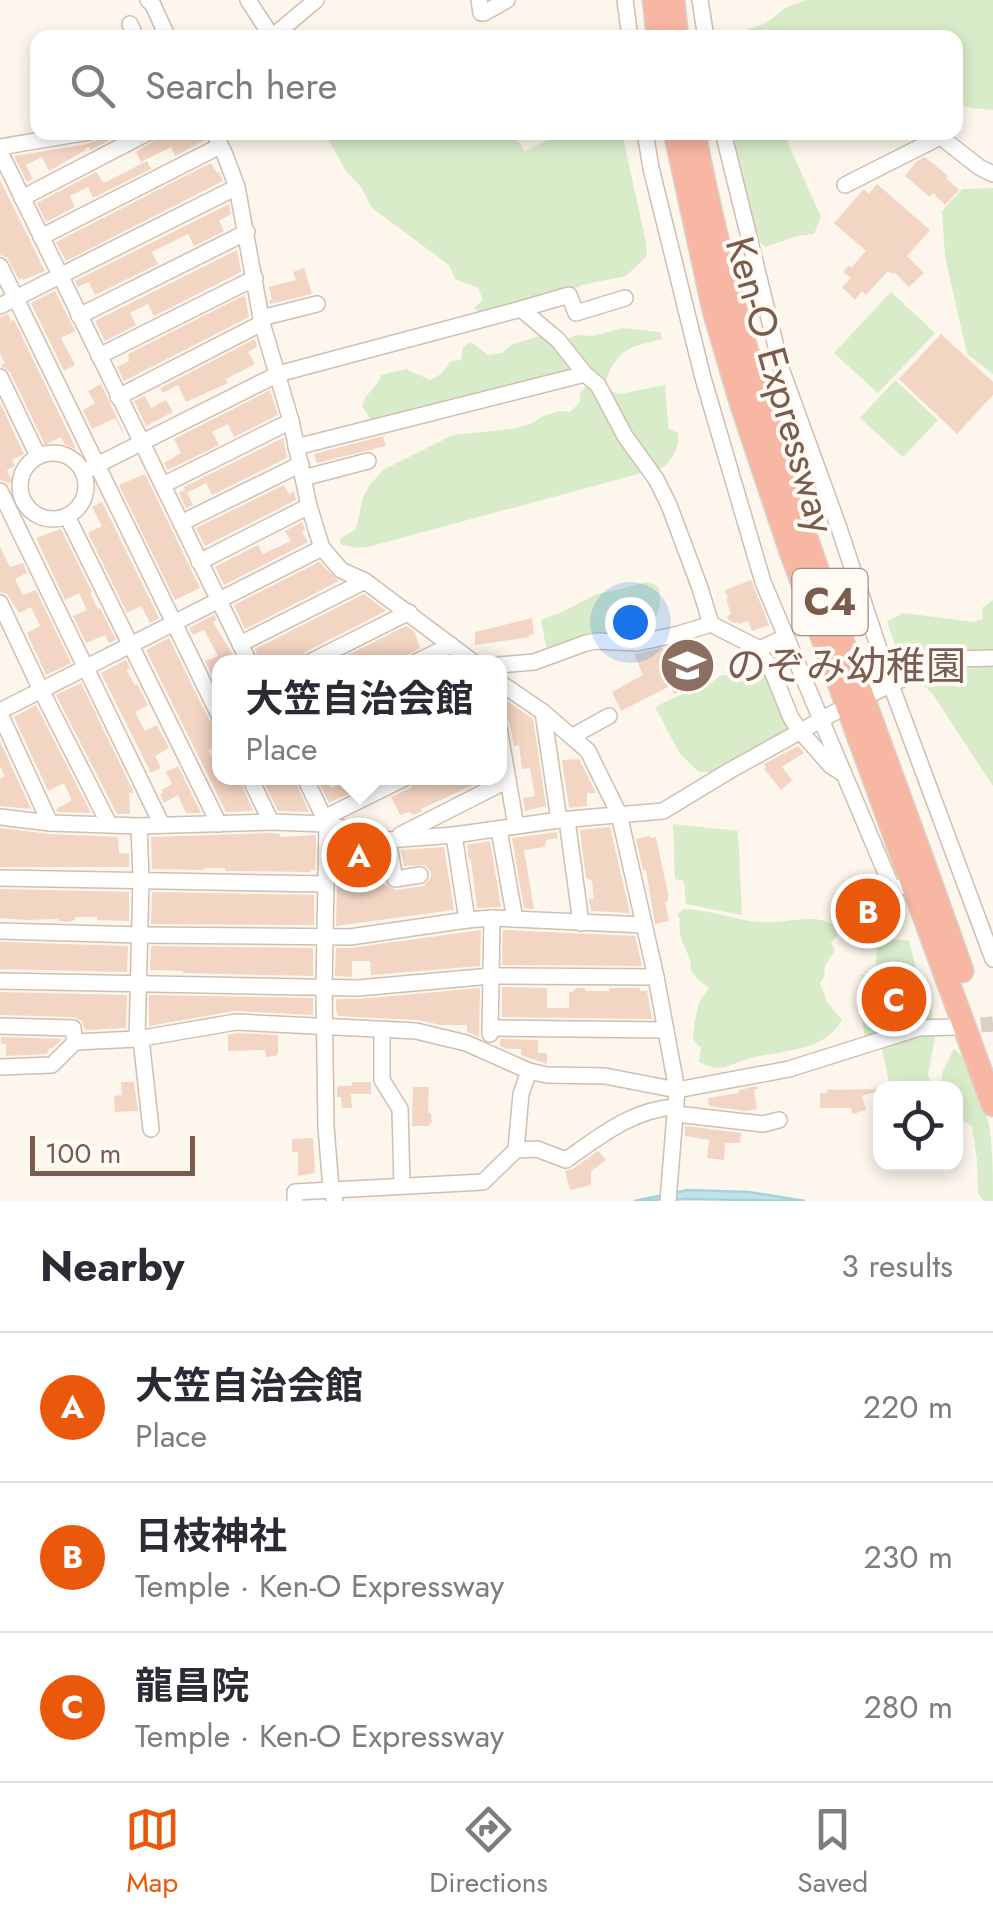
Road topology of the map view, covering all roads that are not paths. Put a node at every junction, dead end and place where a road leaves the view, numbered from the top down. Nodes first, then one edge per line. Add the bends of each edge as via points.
1 (148, 0) edge
2 (248, 0) edge
3 (480, 0) edge
4 (507, 0) edge
5 (625, 0) edge
6 (654, 0) edge
7 (673, 0) edge
8 (700, 0) edge
9 (310, 2) edge
10 (164, 30) edge
11 (267, 30) edge
12 (279, 30) edge
13 (629, 30) edge
14 (657, 30) edge
15 (676, 30) edge
16 (705, 30) edge
17 (47, 140) edge
18 (134, 140) edge
19 (215, 140) edge
20 (217, 140) edge
21 (647, 140) edge
22 (677, 140) edge
23 (696, 140) edge
24 (725, 140) edge
25 (934, 140) edge
26 (945, 140) edge
27 (0, 149) edge
28 (993, 174) edge
29 (845, 185) dead end
30 (237, 187) junction
31 (22, 198) junction
32 (247, 232) junction
33 (747, 234) junction
34 (41, 237) junction
35 (727, 239) dead end
36 (688, 247) dead end
37 (671, 251) junction
38 (0, 266) edge
39 (60, 276) junction
40 (255, 278) junction
41 (16, 298) junction
42 (626, 298) dead end
43 (317, 304) dead end
44 (0, 306) edge
45 (521, 309) junction
46 (80, 316) junction
47 (262, 320) junction
48 (99, 356) junction
49 (278, 374) junction
50 (585, 374) junction
51 (0, 378) edge
52 (118, 396) junction
53 (291, 421) junction
54 (141, 442) junction
55 (38, 456) junction
56 (368, 461) dead end
57 (300, 463) junction
58 (90, 468) junction
59 (164, 486) junction
60 (0, 491) edge
61 (310, 506) junction
62 (11, 508) edge
63 (67, 516) junction
64 (181, 524) junction
65 (322, 548) junction
66 (199, 562) junction
67 (365, 582) junction
68 (218, 601) junction
69 (0, 603) edge
70 (409, 612) junction
71 (174, 622) junction
72 (710, 624) junction
73 (785, 637) junction
74 (129, 644) junction
75 (240, 644) junction
76 (451, 645) junction
77 (754, 648) junction
78 (245, 655) edge
79 (324, 655) edge
80 (430, 655) edge
81 (465, 655) edge
82 (993, 658) edge
83 (507, 664) edge
84 (84, 667) junction
85 (891, 685) junction
86 (507, 687) edge
87 (41, 690) junction
88 (872, 693) dead end
89 (212, 700) edge
90 (0, 712) edge
91 (543, 712) junction
92 (838, 712) dead end
93 (609, 716) dead end
94 (822, 720) junction
95 (800, 731) junction
96 (572, 736) junction
97 (507, 774) edge
98 (844, 774) junction
99 (508, 780) joint
100 (253, 785) edge
101 (308, 785) edge
102 (390, 785) edge
103 (498, 785) edge
104 (619, 814) junction
105 (0, 817) edge
106 (563, 820) junction
107 (50, 822) junction
108 (271, 822) junction
109 (109, 824) junction
110 (218, 824) junction
111 (327, 824) junction
112 (162, 825) junction
113 (139, 826) junction
114 (507, 828) junction
115 (454, 836) junction
116 (391, 839) junction
117 (958, 866) junction
118 (940, 872) dead end
119 (420, 875) dead end
120 (0, 878) edge
121 (141, 880) junction
122 (326, 884) junction
123 (904, 886) dead end
124 (492, 918) junction
125 (515, 919) junction
126 (467, 920) junction
127 (581, 923) junction
128 (644, 925) junction
129 (0, 930) edge
130 (140, 935) junction
131 (325, 936) junction
132 (993, 959) edge
133 (491, 976) junction
134 (656, 977) junction
135 (0, 981) edge
136 (138, 984) junction
137 (324, 988) junction
138 (0, 1026) edge
139 (954, 1027) tunnel mouth
140 (324, 1028) junction
141 (490, 1028) junction
142 (382, 1030) junction
143 (666, 1030) junction
144 (139, 1039) junction
145 (75, 1042) junction
146 (489, 1053) junction
147 (993, 1062) edge
148 (0, 1068) edge
149 (529, 1071) junction
150 (676, 1104) junction
151 (993, 1105) edge
152 (779, 1120) dead end
153 (152, 1128) dead end
154 (516, 1150) junction
155 (402, 1185) junction
156 (333, 1195) edge
157 (294, 1201) edge
158 (668, 1201) edge

1 - 10 street
2 - 11 street
3 - 4 street via 481,13
5 - 13 street
6 - 14 highway
7 - 15 highway
8 - 16 street
9 - 12 street
17 - 27 street
18 - 31 street
19 - 34 street
20 - 30 street
21 - 37 street
22 - 151 highway, Ken-O Expressway / C4 via 741,403
23 - 147 highway, Ken-O Expressway / C4 via 769,430
24 - 33 street
25 - 29 street
26 - 28 street
27 - 31 street
30 - 32 street
30 - 39 street
31 - 34 street
32 - 40 street
32 - 46 street
33 - 35 street
33 - 85 street via 782,371
34 - 39 street
36 - 37 street
37 - 73 street via 708,397
38 - 41 street
39 - 41 street
39 - 46 street
40 - 47 street
40 - 48 street
41 - 44 street
41 - 58 street
42 - 45 street via 576,313 569,296
43 - 47 street
45 - 49 street
45 - 50 street
46 - 48 street
47 - 49 street
47 - 52 street
48 - 52 street
49 - 53 street
49 - 54 street
50 - 57 street
50 - 72 street via 598,385 669,505
51 - 55 street
52 - 54 street
53 - 57 street
53 - 59 street
54 - 58 street
54 - 59 street
55 - 58 street via 68,456
55 - 62 street via 23,471
56 - 57 street
57 - 61 street
57 - 64 street
58 - 63 street via 82,502
58 - 71 street
59 - 64 street
60 - 62 street
61 - 65 street
61 - 66 street
62 - 63 street
62 - 84 street
63 - 74 street
64 - 66 street
65 - 67 street via 341,570
65 - 68 street
66 - 68 street
67 - 70 street
67 - 75 street
68 - 71 street
68 - 75 street
69 - 87 street
70 - 76 street
70 - 79 street
71 - 74 street
71 - 89 street
72 - 77 street
72 - 83 street via 637,643 586,643
73 - 77 street
73 - 94 street
74 - 84 street
74 - 110 street
75 - 78 street
76 - 80 street
76 - 81 street
77 - 95 street via 770,666
82 - 85 street via 954,658
84 - 87 street
84 - 112 street
85 - 88 street
85 - 117 street
86 - 91 street
87 - 90 street
87 - 109 street
90 - 107 street
91 - 96 street
91 - 106 street
92 - 94 street
93 - 96 street
94 - 95 street
94 - 98 street
95 - 98 street
95 - 104 street via 662,811
96 - 104 street via 593,758
97 - 99 street
98 - 123 street via 892,890
99 - 114 street
100 - 108 street
101 - 111 street
102 - 111 street via 330,815
103 - 116 street
104 - 106 street
104 - 128 street
105 - 107 street
106 - 114 street
106 - 127 street
107 - 109 street
108 - 110 street
108 - 111 street
109 - 113 street
110 - 112 street
111 - 116 street
111 - 122 street
112 - 113 street
113 - 121 street
114 - 115 street
114 - 125 street
115 - 116 street
115 - 126 street
116 - 119 street via 394,879
117 - 118 street
117 - 132 street
120 - 121 street
121 - 122 street
121 - 130 street
122 - 131 street
124 - 125 street
124 - 126 street
124 - 133 street
125 - 127 street
126 - 131 street
127 - 128 street
128 - 134 street
129 - 130 street
130 - 131 street
130 - 136 street
131 - 137 street
133 - 134 street
133 - 137 street
133 - 141 street
134 - 143 street
135 - 136 street
136 - 137 street
136 - 144 street
137 - 140 street
138 - 145 street via 73,1028
139 - 150 street via 919,1028
140 - 142 street
140 - 144 street via 236,1022
140 - 156 street
141 - 143 street
141 - 146 street
142 - 146 street via 443,1036
142 - 155 street via 382,1080 400,1109
143 - 150 street
144 - 145 street
144 - 153 street
145 - 148 street via 52,1064
146 - 149 street
149 - 150 street via 605,1076
149 - 154 street
150 - 152 street via 764,1124
150 - 154 street via 626,1120 566,1160 537,1149
150 - 158 street
154 - 155 street via 483,1182
155 - 156 street
156 - 157 street via 295,1192

